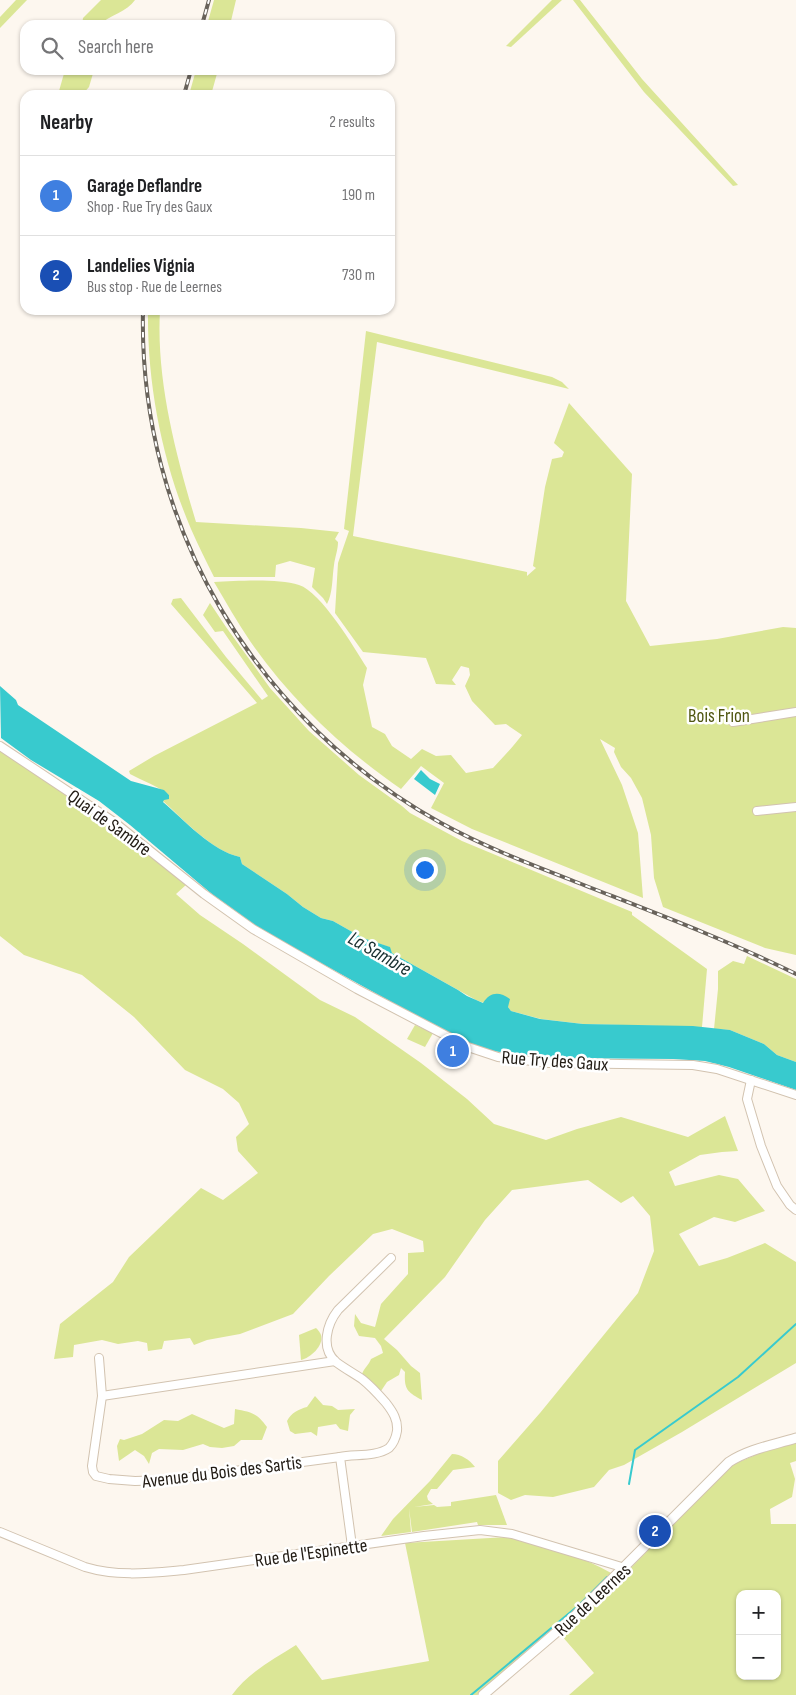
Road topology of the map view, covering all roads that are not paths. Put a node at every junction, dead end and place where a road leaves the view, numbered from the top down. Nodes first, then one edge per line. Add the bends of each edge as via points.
1 (796, 712) edge
2 (733, 722) dead end
3 (0, 746) edge
4 (796, 806) edge
5 (757, 811) dead end
6 (217, 904) joint
7 (751, 1080) junction
8 (796, 1095) edge
9 (796, 1210) edge
10 (391, 1258) dead end
11 (99, 1358) dead end
12 (335, 1361) junction
13 (102, 1396) junction
14 (796, 1438) edge
15 (340, 1457) junction
16 (0, 1532) edge
17 (352, 1546) junction
18 (625, 1568) junction
19 (483, 1695) edge

1 - 2 street
3 - 6 street, Quai de Sambre via 107,817
4 - 5 street
6 - 7 street, Rue Try des Gaux via 292,952 456,1042 481,1052 549,1063 692,1065
7 - 8 street, Rue Try des Gaux
7 - 9 street via 748,1099 761,1146 777,1186
10 - 12 street via 332,1317 326,1331
11 - 13 street, Avenue du Bois des Sartis
12 - 13 street
12 - 15 street, Avenue du Bois des Sartis via 376,1392 396,1422 395,1439 389,1448
13 - 15 street, Avenue du Bois des Sartis via 92,1466 96,1476 167,1480
14 - 18 street, Rue de Leernes via 738,1456 729,1462
15 - 17 street
16 - 17 street, Rue de l'Espinette via 85,1566 124,1574 184,1570
17 - 18 street, Rue de l'Espinette via 493,1531 542,1542
18 - 19 street, Rue de Leernes via 573,1618

